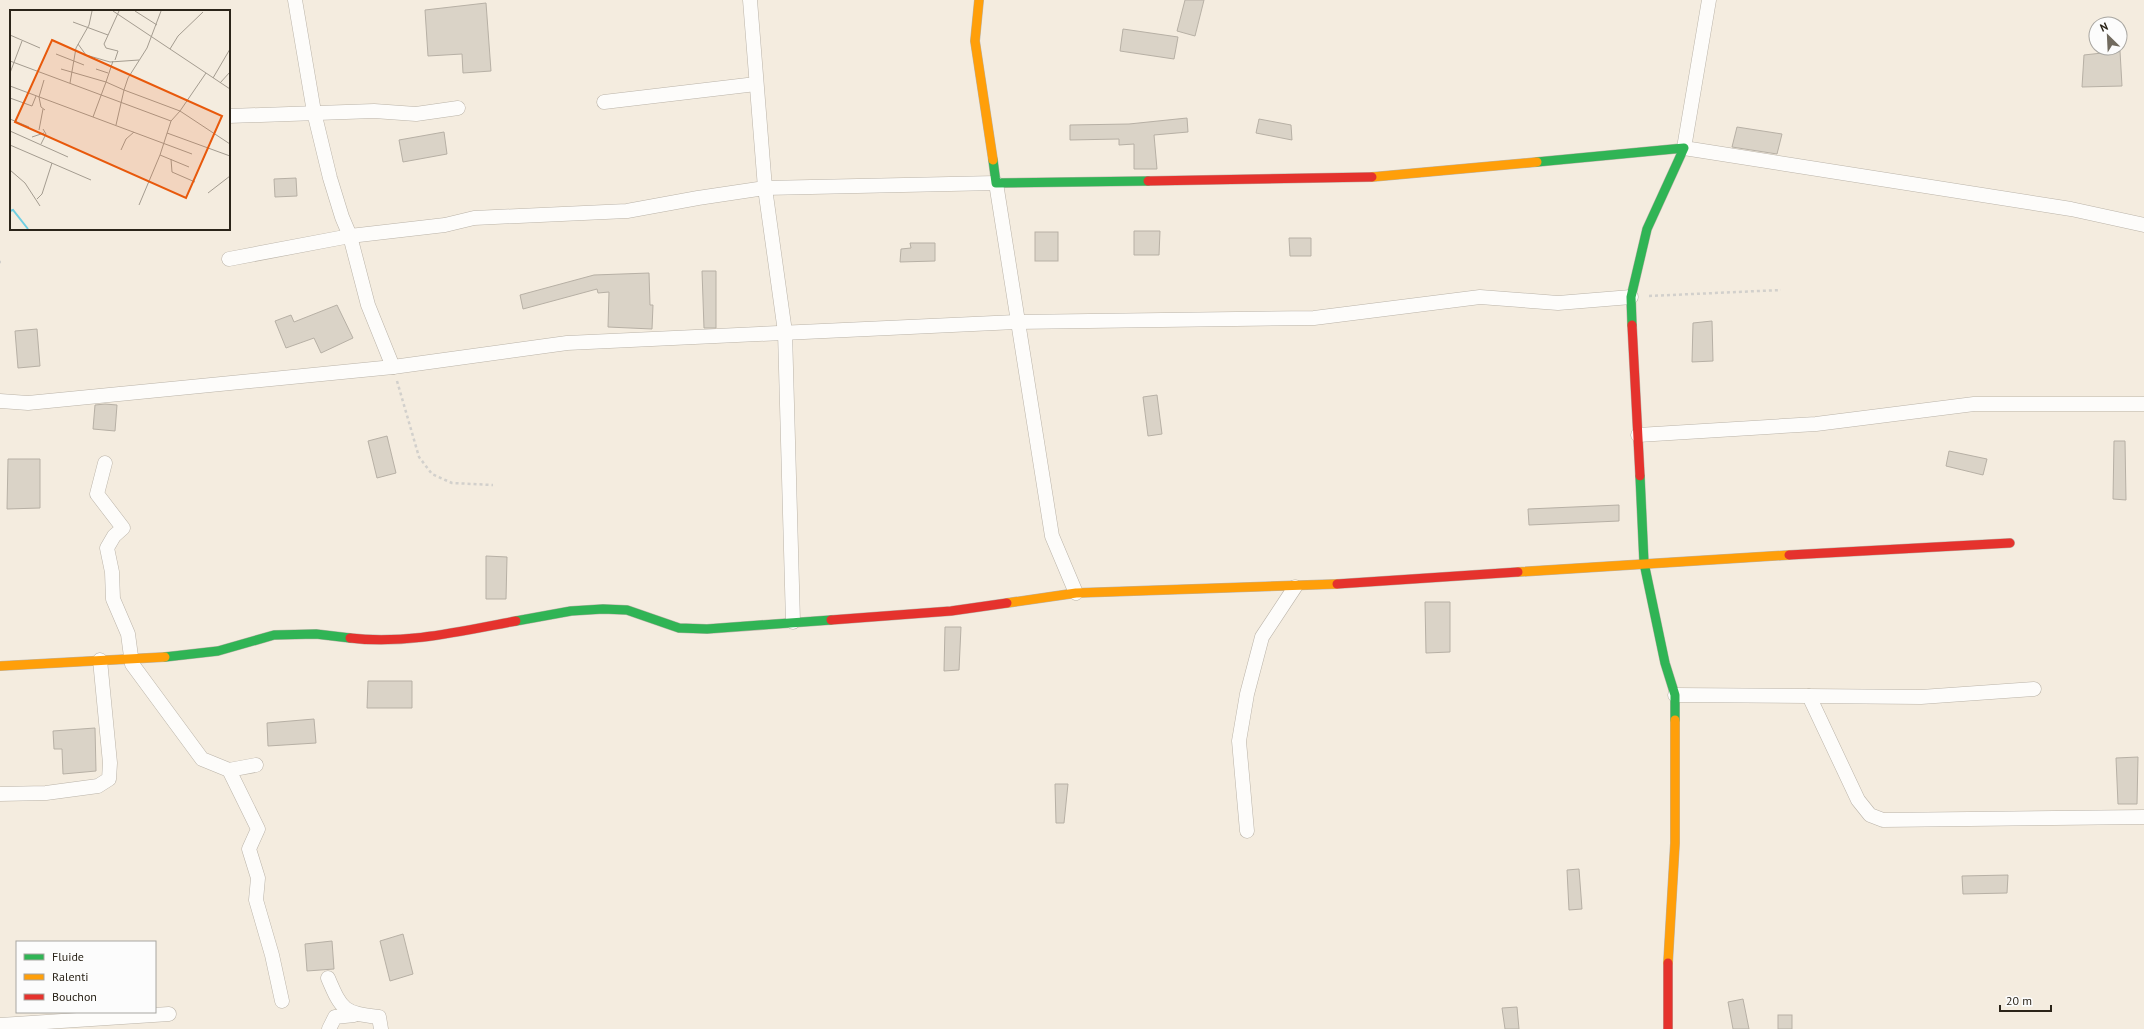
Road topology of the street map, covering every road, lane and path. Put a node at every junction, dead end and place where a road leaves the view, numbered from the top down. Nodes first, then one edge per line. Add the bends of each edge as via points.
1 (295, 0) edge
2 (750, 0) edge
3 (979, 0) edge
4 (1709, 0) edge
5 (756, 84) junction
6 (604, 102) dead end
7 (458, 108) dead end
8 (314, 112) junction
9 (230, 116) edge
10 (1684, 148) junction
11 (996, 183) junction
12 (764, 188) junction
13 (2144, 224) edge
14 (350, 236) junction
15 (229, 258) dead end
16 (1781, 290) dead end
17 (1631, 297) junction
18 (1016, 322) junction
19 (785, 332) junction
20 (393, 367) junction
21 (0, 401) edge
22 (2144, 404) edge
23 (1638, 435) junction
24 (106, 463) dead end
25 (493, 485) dead end
26 (2010, 543) dead end
27 (1644, 563) junction
28 (1295, 587) junction
29 (1076, 593) junction
30 (793, 622) junction
31 (100, 660) junction
32 (132, 660) junction
33 (0, 666) edge
34 (2034, 689) dead end
35 (1675, 695) junction
36 (1809, 696) junction
37 (256, 765) dead end
38 (229, 770) junction
39 (0, 794) edge
40 (2144, 817) edge
41 (1247, 831) dead end
42 (328, 978) dead end
43 (282, 1001) dead end
44 (169, 1014) dead end
45 (354, 1014) junction
46 (0, 1025) edge
47 (329, 1029) edge
48 (381, 1029) edge
49 (1668, 1029) edge

1 - 8 street
2 - 5 street
3 - 11 street via 975,41
4 - 10 street
5 - 6 street
5 - 12 street
7 - 8 street via 416,114 374,111
8 - 9 street
8 - 14 street via 330,178
10 - 11 street via 1390,177
10 - 13 street via 2071,209
10 - 17 street via 1647,229
11 - 12 street
11 - 18 street
12 - 14 street via 627,211 474,218 445,226
12 - 19 street
14 - 15 street
14 - 20 street via 368,305
16 - 17 path
17 - 18 street via 1558,303 1480,297 1314,318
17 - 23 street
18 - 19 street
18 - 29 street via 1052,536
19 - 20 street via 567,343
19 - 30 street
20 - 21 street via 28,403
20 - 25 path via 419,457 432,474 452,483
22 - 23 street via 1974,404 1816,424
23 - 27 street
24 - 32 street via 97,494 123,528 114,536 107,548 112,572 113,599 128,634
26 - 27 street
27 - 28 street
27 - 35 street via 1665,663
28 - 29 street
28 - 41 street via 1262,637 1247,694 1239,741
29 - 30 street via 951,611
30 - 32 street via 708,629 679,628 628,610 602,609 571,611 447,634 374,641 316,634 274,635 218,650
31 - 32 street
31 - 33 street
31 - 39 street via 110,763 109,779 98,786
32 - 38 street via 132,664 202,759
34 - 36 street via 1922,697
35 - 36 street
35 - 49 street via 1675,842 1667,975
36 - 40 street via 1858,800 1870,815 1883,820
37 - 38 street
38 - 43 street via 258,829 250,849 258,878 256,900
42 - 45 street via 339,1003
44 - 46 street
45 - 47 street via 335,1017
45 - 48 street via 379,1017

